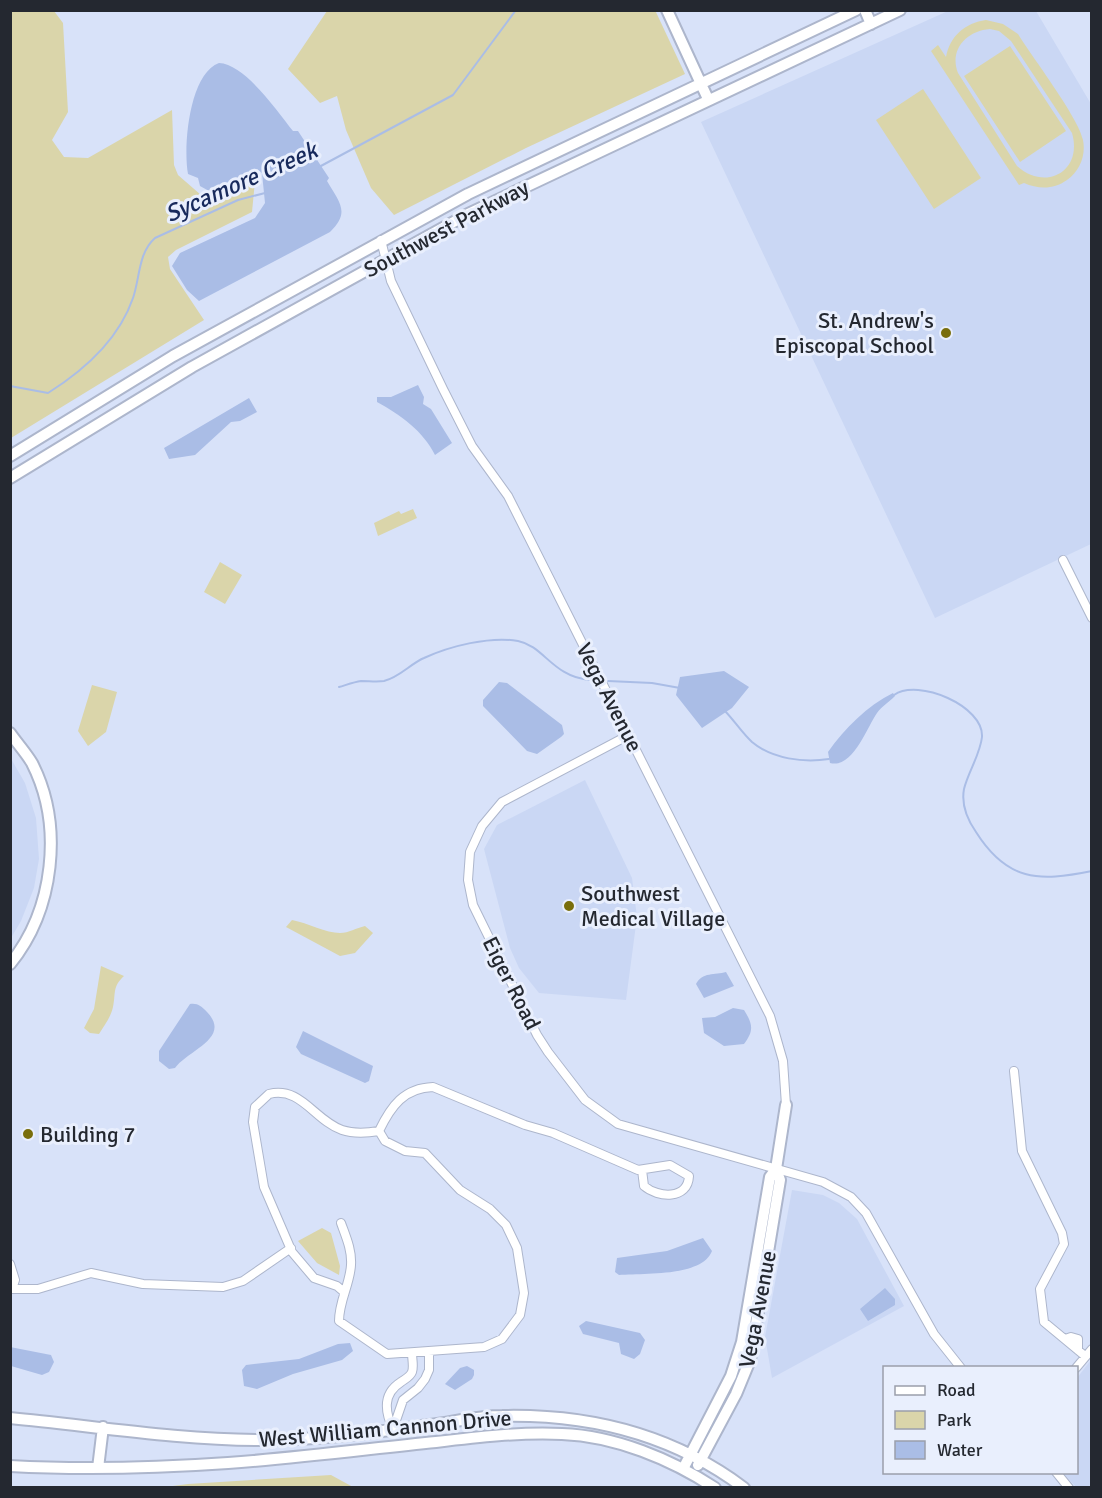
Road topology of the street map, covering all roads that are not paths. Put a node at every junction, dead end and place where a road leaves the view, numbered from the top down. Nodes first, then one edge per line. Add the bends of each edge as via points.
1 (667, 10) edge
2 (856, 10) edge
3 (865, 10) edge
4 (900, 10) edge
5 (872, 24) junction
6 (701, 84) junction
7 (708, 99) junction
8 (381, 240) junction
9 (387, 258) junction
10 (10, 456) edge
11 (10, 478) edge
12 (1063, 560) dead end
13 (1092, 593) edge
14 (1082, 598) junction
15 (1092, 618) edge
16 (10, 733) edge
17 (628, 735) junction
18 (10, 964) edge
19 (1014, 1071) dead end
20 (786, 1105) joint
21 (379, 1131) junction
22 (776, 1169) junction
23 (642, 1170) junction
24 (341, 1223) dead end
25 (291, 1248) junction
26 (10, 1264) edge
27 (11, 1289) edge
28 (344, 1292) junction
29 (1092, 1349) edge
30 (429, 1352) junction
31 (412, 1353) junction
32 (1085, 1356) junction
33 (959, 1366) edge
34 (1078, 1366) edge
35 (10, 1418) edge
36 (103, 1427) junction
37 (393, 1429) junction
38 (392, 1446) junction
39 (691, 1454) junction
40 (701, 1460) junction
41 (10, 1466) edge
42 (98, 1468) junction
43 (688, 1472) junction
44 (1057, 1474) edge
45 (715, 1488) edge
46 (744, 1488) edge
47 (1069, 1488) edge

1 - 6 main road
2 - 6 main road, Southwest Parkway
3 - 5 main road
4 - 5 main road, Southwest Parkway
5 - 7 main road, Southwest Parkway
6 - 7 main road
6 - 8 main road, Southwest Parkway via 520,167
7 - 9 main road, Southwest Parkway
8 - 9 street, Vega Avenue
8 - 10 main road, Southwest Parkway via 173,356
9 - 11 main road, Southwest Parkway via 165,382
9 - 17 street, Vega Avenue via 392,281 443,389 472,446 508,496
12 - 14 street
13 - 14 street
14 - 15 street
16 - 18 main road via 32,763 44,797 51,859 33,930
17 - 20 street, Vega Avenue via 770,1016 783,1061
17 - 22 street, Eiger Road via 510,796 496,808 470,852 468,880 473,905 548,1052 595,1109 629,1129
19 - 32 street via 1022,1151 1064,1244 1040,1288 1044,1322
20 - 22 main road, Vega Avenue
21 - 23 street via 401,1098 417,1088 433,1087
21 - 25 street via 342,1130 287,1092 261,1098 253,1122 264,1187
21 - 30 street via 385,1141 425,1153 460,1190 490,1209 506,1225 517,1248 524,1293 520,1315 512,1328 502,1339 484,1347
22 - 33 street, Eiger Road via 823,1182 859,1205 934,1334
22 - 39 main road, Vega Avenue via 770,1177 737,1359
22 - 40 main road, Vega Avenue via 780,1180 753,1348 740,1385
23 - 23 street via 670,1165 689,1176 689,1183 682,1191 667,1196 651,1193 644,1186
24 - 28 street via 351,1250
25 - 27 street via 243,1281 223,1287 143,1284 91,1273 38,1289
25 - 28 street via 314,1278
26 - 27 street via 15,1280
28 - 31 street via 339,1321 387,1354
29 - 32 street
30 - 31 street
30 - 37 street via 425,1379 403,1400
31 - 37 street via 410,1376 393,1388 387,1399 386,1413
32 - 34 street
35 - 36 main road, West William Cannon Drive
36 - 37 main road, West William Cannon Drive via 264,1440
36 - 42 main road
37 - 38 main road
37 - 39 main road, West William Cannon Drive via 500,1416 567,1418 631,1430
38 - 42 main road, West William Cannon Drive via 228,1463
38 - 43 main road, West William Cannon Drive via 491,1436 564,1434 623,1445
39 - 40 main road, West William Cannon Drive
39 - 43 main road, Vega Avenue
40 - 43 main road, Vega Avenue
40 - 46 main road, West William Cannon Drive
41 - 42 main road, West William Cannon Drive
43 - 45 main road, West William Cannon Drive
44 - 47 street

